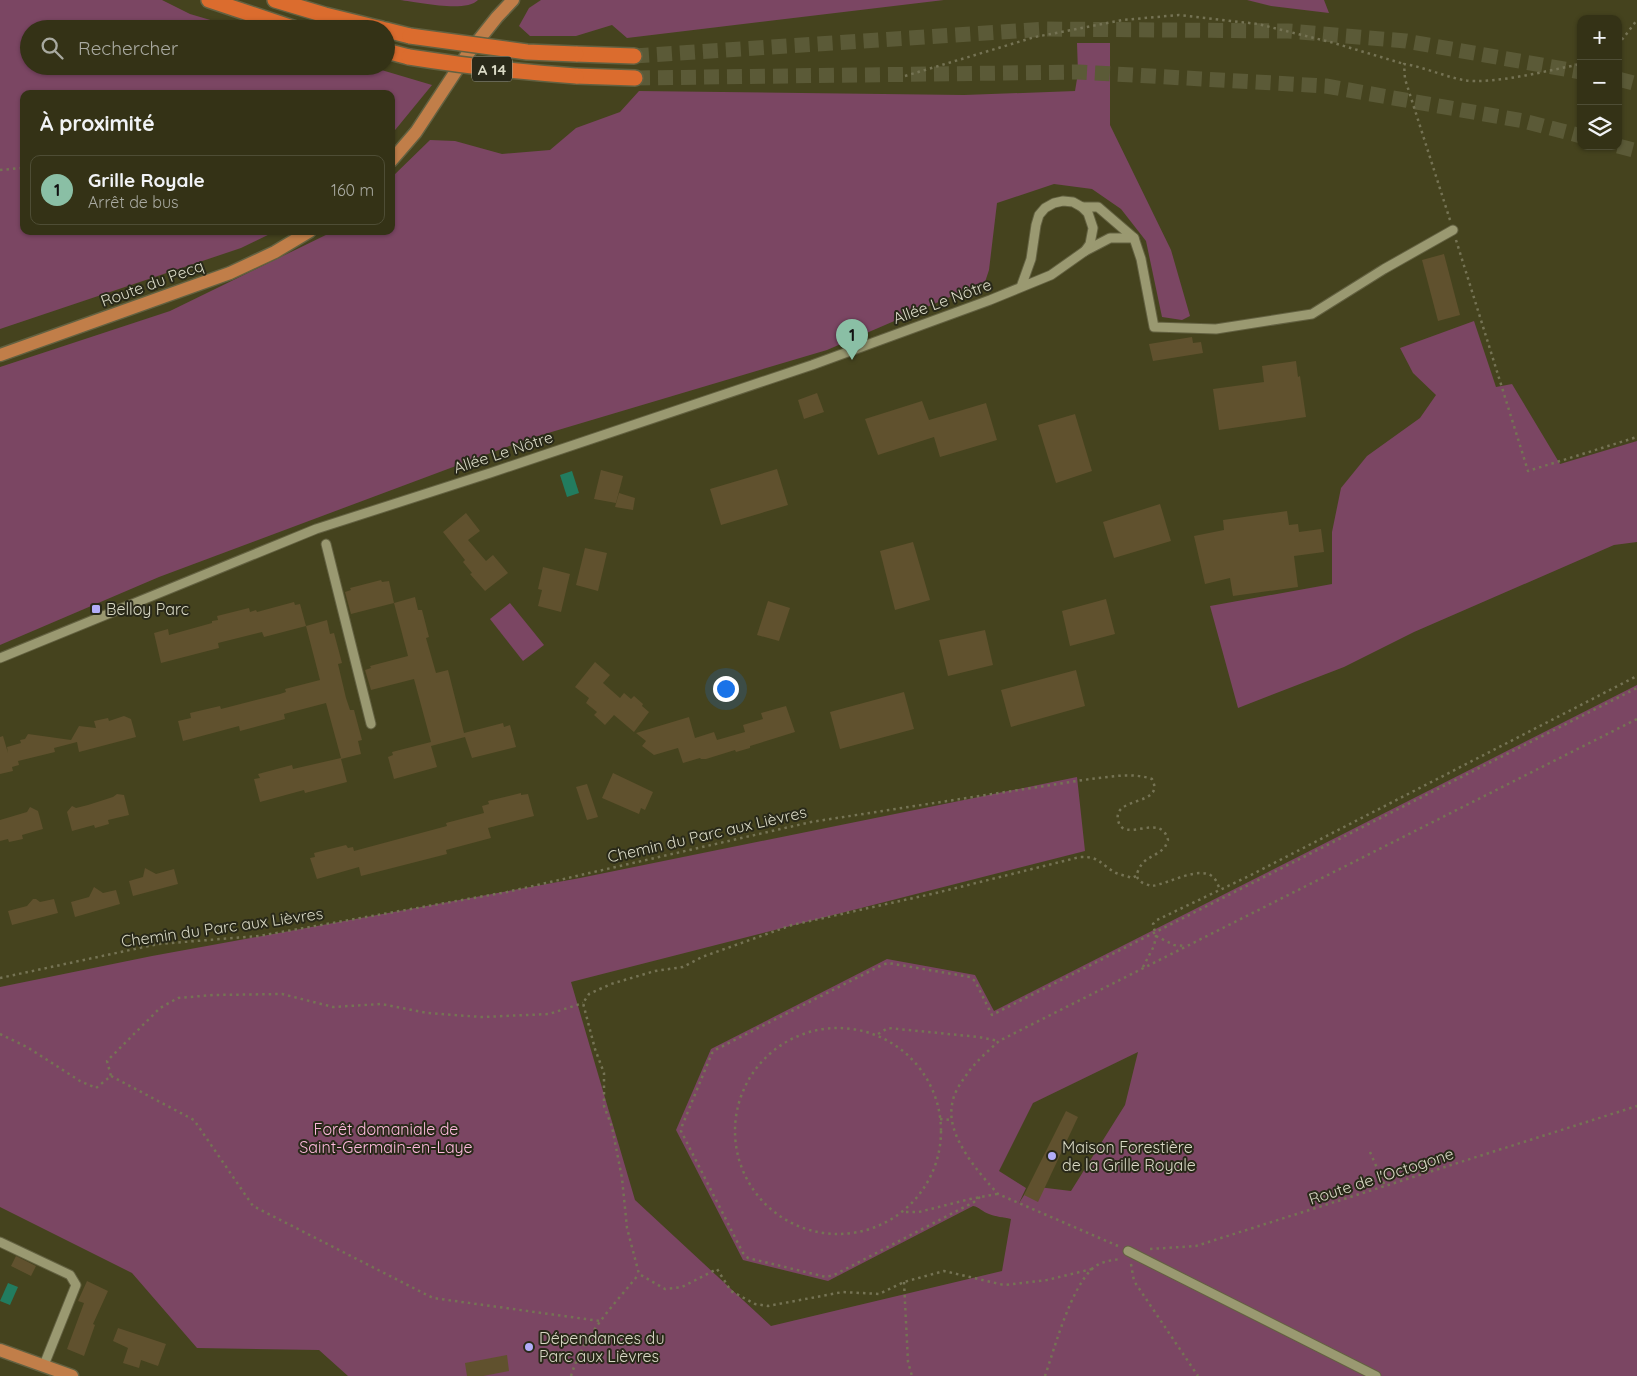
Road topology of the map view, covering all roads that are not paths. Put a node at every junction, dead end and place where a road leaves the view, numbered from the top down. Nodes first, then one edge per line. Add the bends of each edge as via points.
1 (210, 0) edge
2 (275, 0) edge
3 (513, 0) edge
4 (269, 20) edge
5 (345, 20) edge
6 (395, 32) edge
7 (395, 53) edge
8 (634, 56) tunnel mouth
9 (635, 78) tunnel mouth
10 (395, 156) edge
11 (1082, 207) junction
12 (1453, 230) road end
13 (303, 235) edge
14 (1134, 238) junction
15 (1085, 251) junction
16 (1021, 287) junction
17 (0, 355) edge
18 (326, 544) dead end
19 (0, 658) edge
20 (371, 724) dead end
21 (0, 1242) edge
22 (1127, 1256) road end
23 (0, 1350) edge
24 (44, 1365) junction
25 (72, 1376) edge
26 (1376, 1376) edge

1 - 4 highway
2 - 5 highway
3 - 10 main road via 466,56 416,132
6 - 8 highway, A 14, bridge via 527,52
7 - 9 highway, A 14, bridge via 513,72
11 - 14 street via 1098,207
11 - 15 street via 1094,228
11 - 16 street via 1063,201 1045,208 1039,215 1031,259
12 - 14 street via 1312,314 1216,329 1154,327
13 - 17 main road, Route du Pecq via 230,273
14 - 15 street, Allée Le Nôtre via 1110,238
15 - 16 street, Allée Le Nôtre via 1051,275
16 - 19 street, Allée Le Nôtre via 812,365 316,529
18 - 20 street
21 - 24 street via 70,1275 76,1285
22 - 26 street
23 - 24 main road
24 - 25 main road

